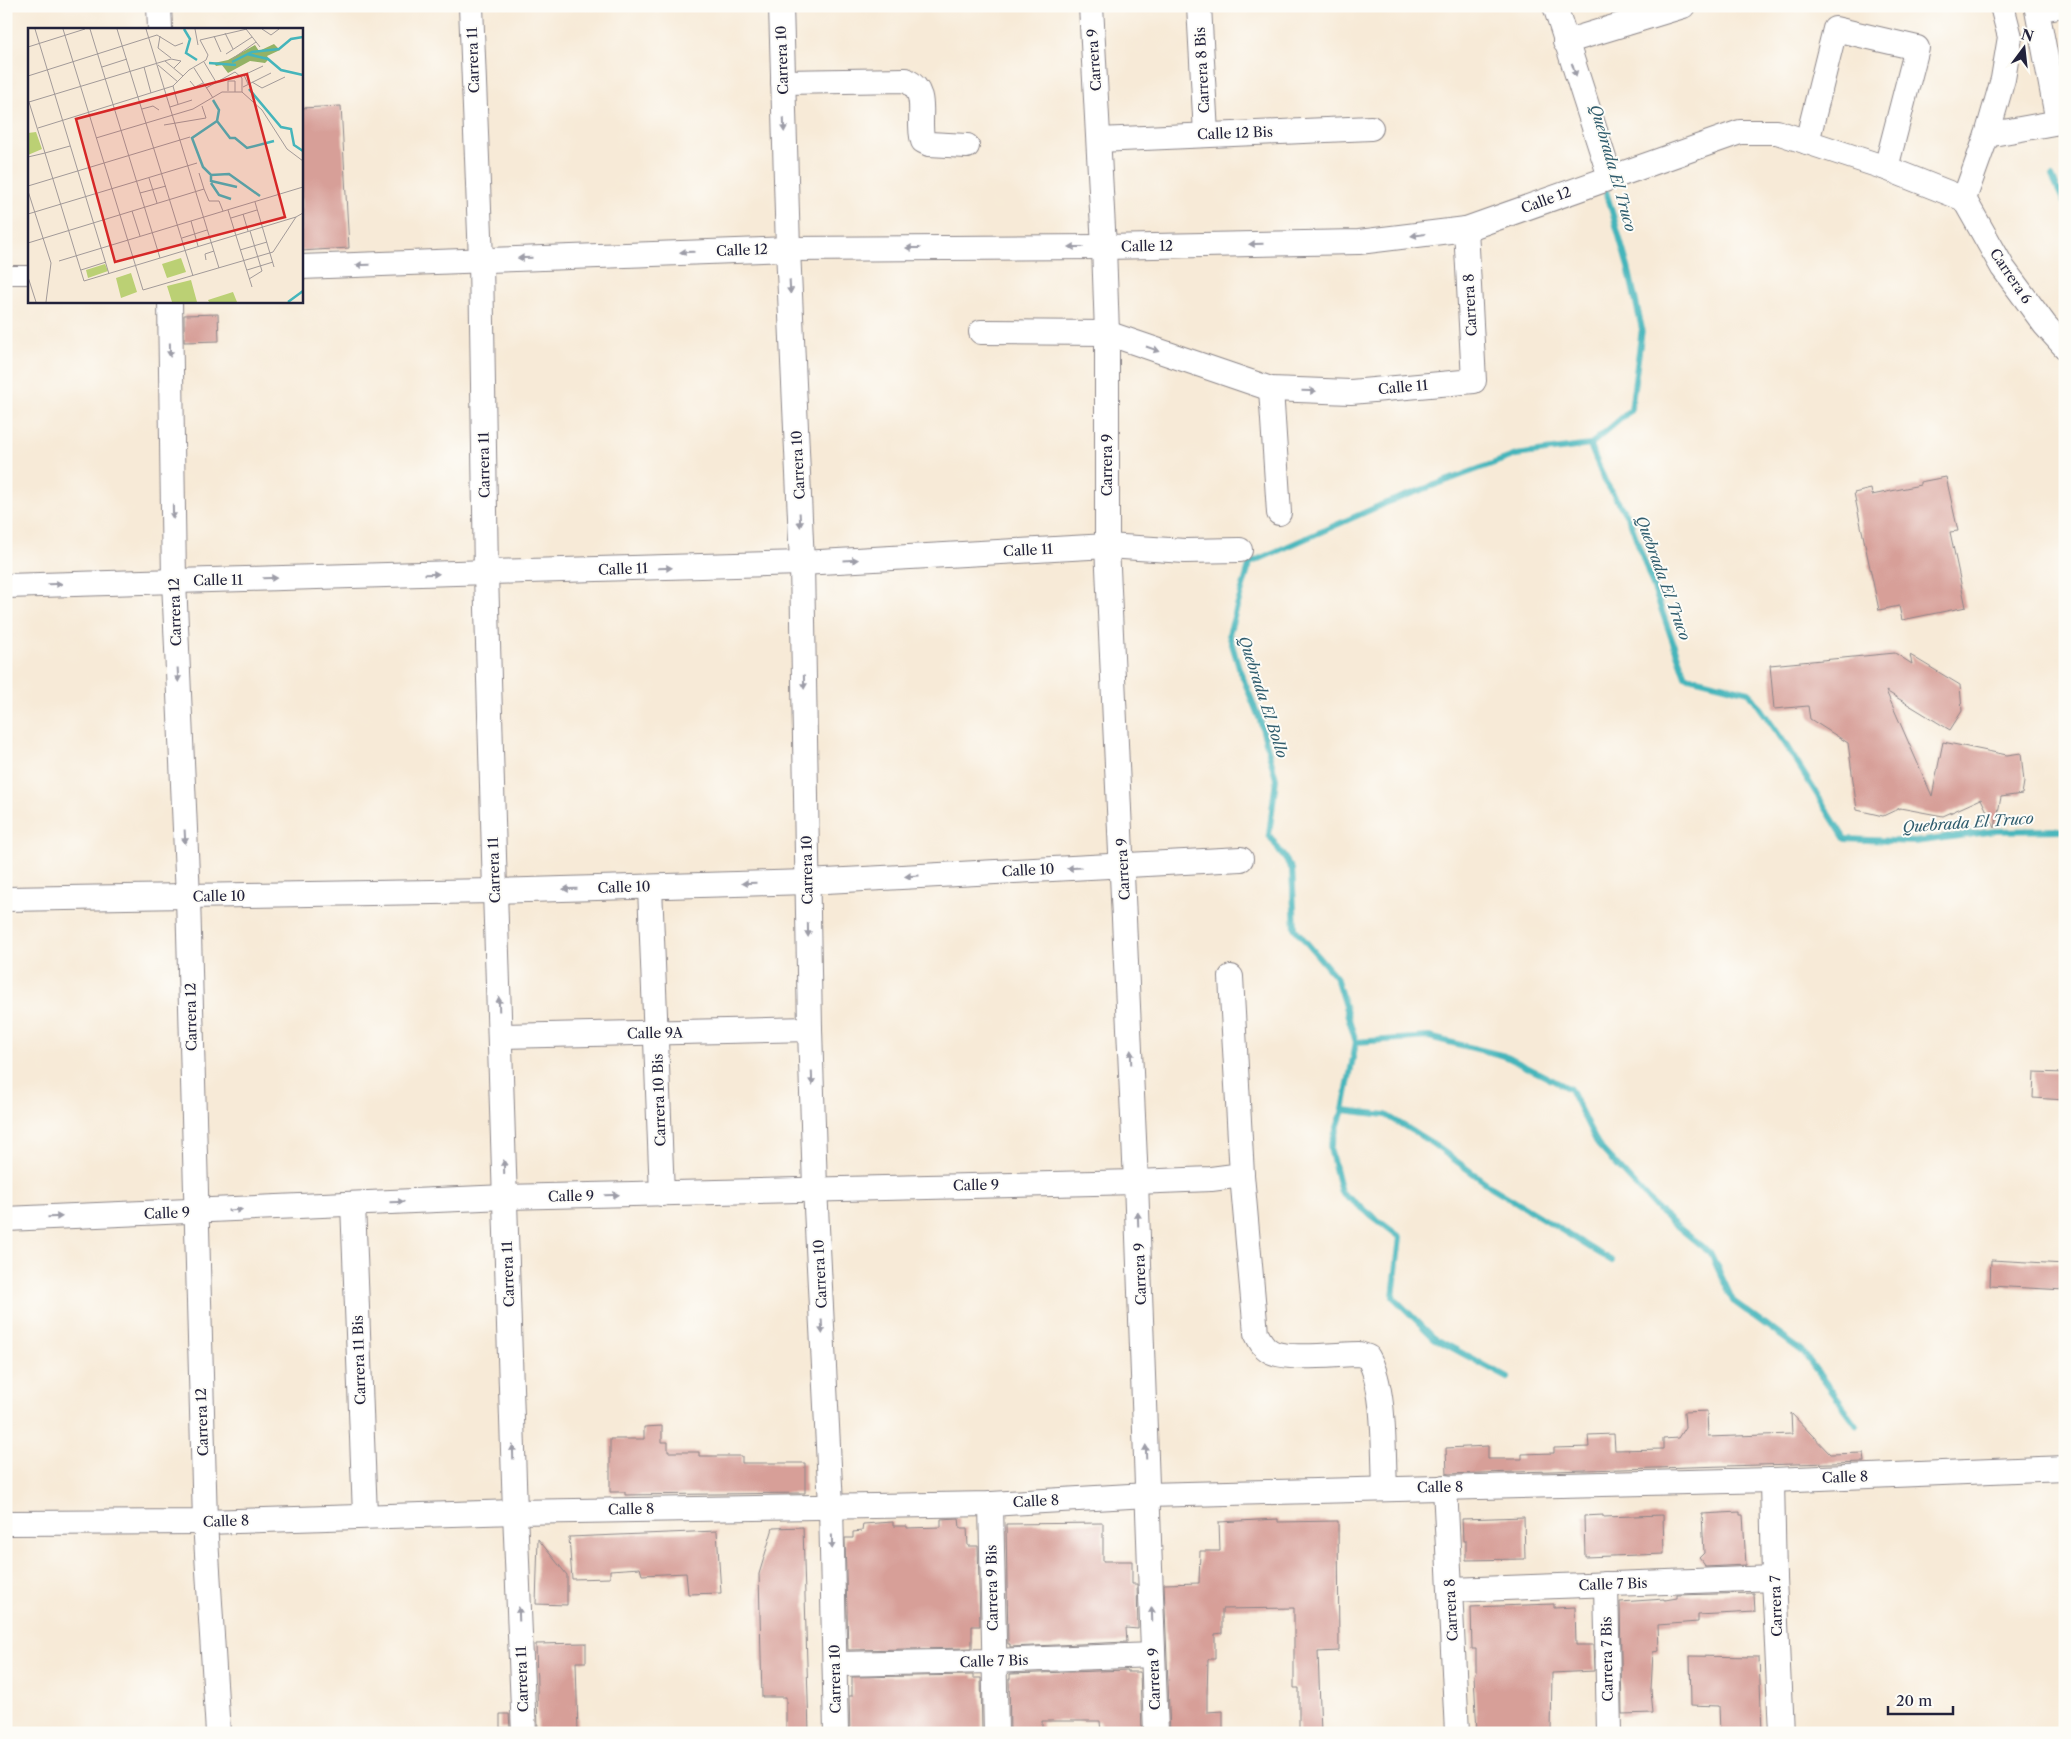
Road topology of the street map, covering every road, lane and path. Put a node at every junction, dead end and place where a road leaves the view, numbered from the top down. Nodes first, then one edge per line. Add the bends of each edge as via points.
1 (159, 6) edge
2 (471, 6) edge
3 (781, 6) edge
4 (1090, 6) edge
5 (1199, 6) edge
6 (1555, 6) edge
7 (1683, 6) edge
8 (2002, 6) edge
9 (2058, 6) edge
10 (160, 28) edge
11 (1565, 42) junction
12 (783, 82) junction
13 (2062, 122) edge
14 (1371, 128) dead end
15 (1206, 134) junction
16 (1988, 135) junction
17 (1099, 140) junction
18 (1807, 142) junction
19 (966, 146) dead end
20 (1886, 168) junction
21 (1610, 177) junction
22 (1964, 199) junction
23 (1466, 229) junction
24 (1104, 247) junction
25 (788, 249) junction
26 (481, 260) junction
27 (302, 268) edge
28 (28, 275) edge
29 (6, 276) edge
30 (170, 302) edge
31 (981, 332) dead end
32 (1107, 333) junction
33 (2065, 347) edge
34 (1474, 381) joint
35 (1271, 390) junction
36 (1279, 513) dead end
37 (1107, 546) junction
38 (1240, 550) dead end
39 (802, 563) junction
40 (486, 573) junction
41 (174, 581) junction
42 (6, 586) edge
43 (1241, 859) dead end
44 (1123, 865) junction
45 (807, 882) junction
46 (650, 886) junction
47 (495, 891) junction
48 (188, 897) junction
49 (6, 899) edge
50 (1231, 977) dead end
51 (810, 1029) junction
52 (657, 1034) junction
53 (500, 1036) junction
54 (1242, 1175) junction
55 (1136, 1182) junction
56 (815, 1188) junction
57 (662, 1194) junction
58 (505, 1197) junction
59 (353, 1204) junction
60 (196, 1212) junction
61 (6, 1219) edge
62 (2065, 1468) edge
63 (1772, 1480) junction
64 (1445, 1487) junction
65 (1385, 1488) junction
66 (1147, 1495) junction
67 (990, 1504) junction
68 (832, 1505) junction
69 (515, 1512) junction
70 (365, 1515) junction
71 (205, 1522) junction
72 (6, 1523) edge
73 (1774, 1578) junction
74 (1606, 1584) junction
75 (1451, 1590) junction
76 (1153, 1654) junction
77 (993, 1661) junction
78 (836, 1664) junction
79 (218, 1733) edge
80 (524, 1733) edge
81 (836, 1733) edge
82 (996, 1733) edge
83 (1156, 1733) edge
84 (1456, 1733) edge
85 (1609, 1733) edge
86 (1781, 1733) edge

1 - 10 street
2 - 26 street, Carrera 11
3 - 12 street, Carrera 10
4 - 17 street, Carrera 9
5 - 15 street, Carrera 8 Bis
6 - 11 street
7 - 11 street
8 - 16 street via 2010,37
9 - 13 street via 2037,10
11 -> 21 street
12 - 19 street via 906,80 921,94 920,132 923,141
12 -> 25 street, Carrera 10
13 - 16 street
14 - 15 street, Calle 12 Bis
15 - 17 street, Calle 12 Bis
16 - 22 street
17 - 24 street, Carrera 9
18 - 20 street, Calle 12
18 - 20 street via 1835,29 1917,48
18 - 21 street, Calle 12 via 1777,132 1740,132
20 - 22 street, Calle 12
21 - 23 street, Calle 12
22 - 33 street, Carrera 6 via 2003,268
23 -> 24 street, Calle 12 via 1359,242
23 - 34 street, Carrera 8
24 -> 25 street, Calle 12
24 - 32 street, Carrera 9
25 -> 26 street, Calle 12
25 -> 39 street, Carrera 10
26 -> 27 street, Calle 12
26 - 40 street, Carrera 11
28 - 29 street
30 -> 41 street, Carrera 12
31 - 32 street, Calle 11
32 -> 35 street, Calle 11
32 - 37 street, Carrera 9
35 -> 34 street, Calle 11 via 1352,392
35 - 36 street
37 - 38 street, Calle 11 via 1186,551
39 -> 37 street, Calle 11
37 - 44 street, Carrera 9
40 -> 39 street, Calle 11
39 -> 45 street, Carrera 10
41 -> 40 street, Calle 11
40 - 47 street, Carrera 11
42 -> 41 street, Calle 11
41 -> 48 street, Carrera 12
43 - 44 street, Calle 10
44 -> 45 street, Calle 10
55 -> 44 street, Carrera 9
45 -> 46 street, Calle 10
45 -> 51 street, Carrera 10
46 -> 47 street, Calle 10
46 - 52 street, Carrera 10 Bis
47 - 48 street, Calle 10
53 -> 47 street, Carrera 11
48 - 49 street, Calle 10
48 - 60 street, Carrera 12
50 - 54 street
51 - 52 street, Calle 9A
51 -> 56 street, Carrera 10
52 - 53 street, Calle 9A
52 - 57 street, Carrera 10 Bis
58 -> 53 street, Carrera 11
54 - 55 street, Calle 9
54 - 65 street via 1256,1333 1263,1346 1272,1353 1286,1356 1359,1354 1368,1357 1378,1387
55 - 56 street, Calle 9
66 -> 55 street, Carrera 9
56 - 57 street, Calle 9
56 -> 68 street, Carrera 10
58 -> 57 street, Calle 9
59 -> 58 street, Calle 9
69 -> 58 street, Carrera 11
60 -> 59 street, Calle 9
59 - 70 street, Carrera 11 Bis
61 -> 60 street, Calle 9
60 - 71 street, Carrera 12
62 - 63 street, Calle 8
63 - 64 street, Calle 8
63 - 73 street, Carrera 7
64 - 65 street, Calle 8
64 - 75 street, Carrera 8
65 - 66 street, Calle 8
66 - 67 street, Calle 8
76 -> 66 street, Carrera 9
67 - 68 street, Calle 8
67 - 77 street, Carrera 9 Bis
68 - 69 street, Calle 8
68 -> 78 street, Carrera 10
69 - 70 street, Calle 8
80 -> 69 street, Carrera 11
70 - 71 street, Calle 8
71 - 72 street, Calle 8
71 - 79 street, Carrera 12
73 - 74 street, Calle 7 Bis
73 - 86 street, Carrera 7
74 - 75 street, Calle 7 Bis
74 - 85 street, Carrera 7 Bis
75 - 84 street, Carrera 8
76 - 77 street, Calle 7 Bis
76 - 83 street, Carrera 9
77 - 78 street, Calle 7 Bis
77 - 82 street, Carrera 9 Bis
78 - 81 street, Carrera 10

